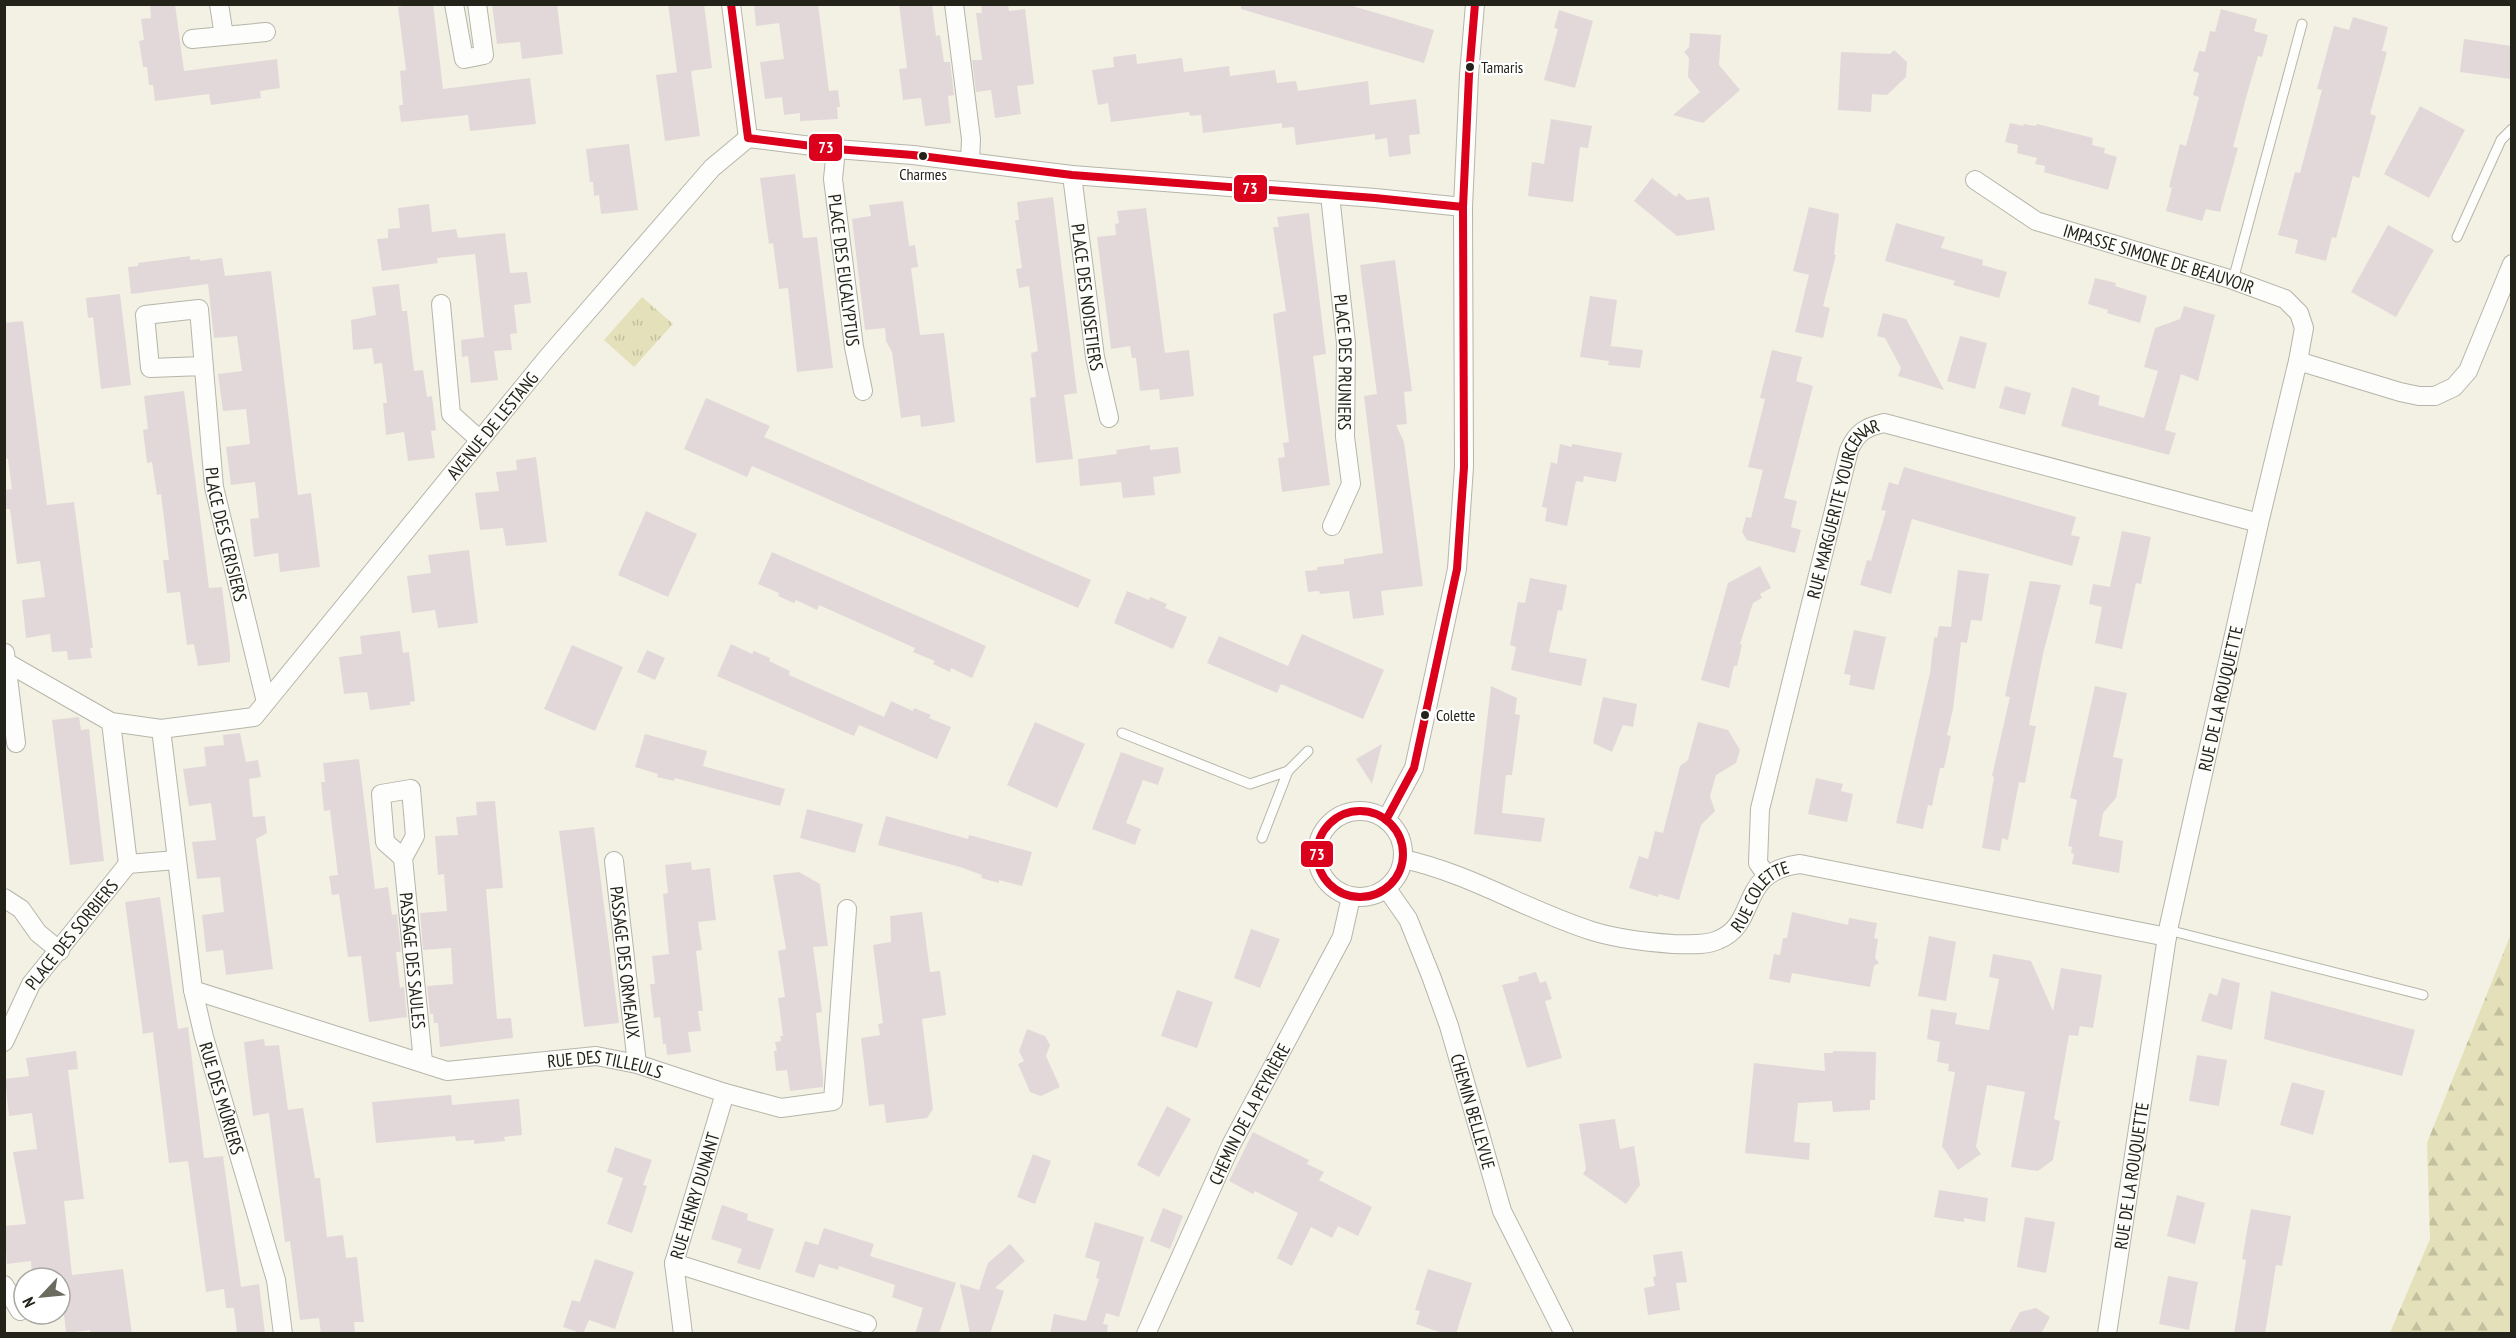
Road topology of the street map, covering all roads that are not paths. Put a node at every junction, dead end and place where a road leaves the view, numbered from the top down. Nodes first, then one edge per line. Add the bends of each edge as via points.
1 (219, 4) edge
2 (454, 4) edge
3 (477, 4) edge
4 (731, 4) edge
5 (954, 4) edge
6 (1475, 4) edge
7 (2302, 24) dead end
8 (266, 33) dead end
9 (224, 36) junction
10 (192, 39) dead end
11 (2511, 129) edge
12 (748, 138) junction
13 (836, 149) junction
14 (970, 162) junction
15 (1072, 175) junction
16 (1975, 180) dead end
17 (1330, 195) junction
18 (1463, 207) junction
19 (2457, 237) dead end
20 (2511, 264) edge
21 (2233, 280) junction
22 (441, 304) dead end
23 (2298, 361) junction
24 (203, 366) dead end
25 (863, 391) dead end
26 (1109, 418) dead end
27 (480, 440) junction
28 (2259, 523) junction
29 (1332, 526) dead end
30 (5, 658) edge
31 (266, 702) junction
32 (111, 722) junction
33 (161, 729) junction
34 (1122, 733) dead end
35 (16, 744) dead end
36 (1308, 750) dead end
37 (1288, 771) junction
38 (1386, 820) junction
39 (1262, 838) dead end
40 (403, 858) dead end
41 (1403, 859) junction
42 (176, 860) junction
43 (614, 861) dead end
44 (128, 864) junction
45 (1767, 876) junction
46 (1387, 889) junction
47 (1351, 897) junction
48 (4, 898) edge
49 (847, 909) dead end
50 (2167, 933) junction
51 (60, 951) junction
52 (193, 990) junction
53 (2423, 995) dead end
54 (4, 1042) edge
55 (423, 1062) junction
56 (636, 1064) junction
57 (725, 1093) junction
58 (674, 1263) junction
59 (4, 1285) edge
60 (12, 1298) edge
61 (867, 1324) dead end
62 (283, 1334) edge
63 (683, 1334) edge
64 (1146, 1334) edge
65 (1564, 1334) edge
66 (2107, 1334) edge

1 - 9 street
2 - 3 street via 464,59 484,56
4 - 12 street
5 - 14 street via 971,139
6 - 18 street
7 - 21 lane
8 - 9 street
9 - 10 street
11 - 19 lane via 2501,140
12 - 13 street
12 - 27 street, AVENUE DE LESTANG via 712,168
13 - 14 street
13 - 25 street, PLACE DES EUCALYPTUS via 833,179
14 - 15 street
15 - 17 street
15 - 26 street, PLACE DES NOISETIERS via 1095,357
16 - 21 street, IMPASSE SIMONE DE BEAUVOIR via 2036,221
17 - 18 street
17 - 29 street, PLACE DES PRUNIERS via 1346,343 1346,437 1351,484
18 - 38 street via 1464,467 1457,569 1414,768
20 - 23 street via 2469,371 2454,387 2435,396 2400,392
21 - 23 street, IMPASSE SIMONE DE BEAUVOIR via 2285,299 2299,313 2304,328
22 - 27 street via 451,414
23 - 28 street, RUE DE LA ROUQUETTE
24 - 31 street, PLACE DES CERISIERS via 214,487
27 - 31 street, AVENUE DE LESTANG
28 - 45 street, RUE MARGUERITE YOURCENAR via 1884,423 1868,427 1854,437 1760,809 1758,863
28 - 50 street, RUE DE LA ROUQUETTE
30 - 32 street
30 - 35 street
31 - 33 street, AVENUE DE LESTANG via 254,717
32 - 33 street, AVENUE DE LESTANG
32 - 44 street
33 - 42 street, RUE DES MÛRIERS
34 - 37 lane via 1250,784
36 - 37 lane
37 - 39 lane
38 - 41 street via 1400,837
38 - 47 street via 1363,811 1350,812 1333,820 1321,835 1317,848 1321,874 1328,884
40 - 55 street, PASSAGE DES SAULES
41 - 45 street, RUE COLETTE via 1590,930 1618,938 1694,945 1718,940 1734,930 1754,888
41 - 46 street via 1395,881
42 - 44 street
42 - 52 street, RUE DES MÛRIERS
43 - 56 street, PASSAGE DES ORMEAUX
44 - 51 street, PLACE DES SORBIERS
45 - 50 street, RUE COLETTE via 1783,866 1800,864
46 - 47 street via 1370,897
46 - 65 street, CHEMIN BELLEVUE via 1408,919 1439,996 1502,1212
47 - 64 street, CHEMIN DE LA PEYRIÈRE via 1342,937 1231,1145
48 - 51 street via 21,909 38,933
49 - 57 street, RUE DES TILLEULS via 833,1101 781,1108
50 - 53 lane
50 - 66 street, RUE DE LA ROUQUETTE
51 - 54 street, PLACE DES SORBIERS via 31,984
52 - 55 street, RUE DES TILLEULS
52 - 62 street, RUE DES MÛRIERS via 276,1280
55 - 56 street, RUE DES TILLEULS via 447,1071 596,1056
56 - 57 street, RUE DES TILLEULS
57 - 58 street, RUE HENRY DUNANT
58 - 61 street
58 - 63 street, RUE HENRY DUNANT
59 - 60 street

